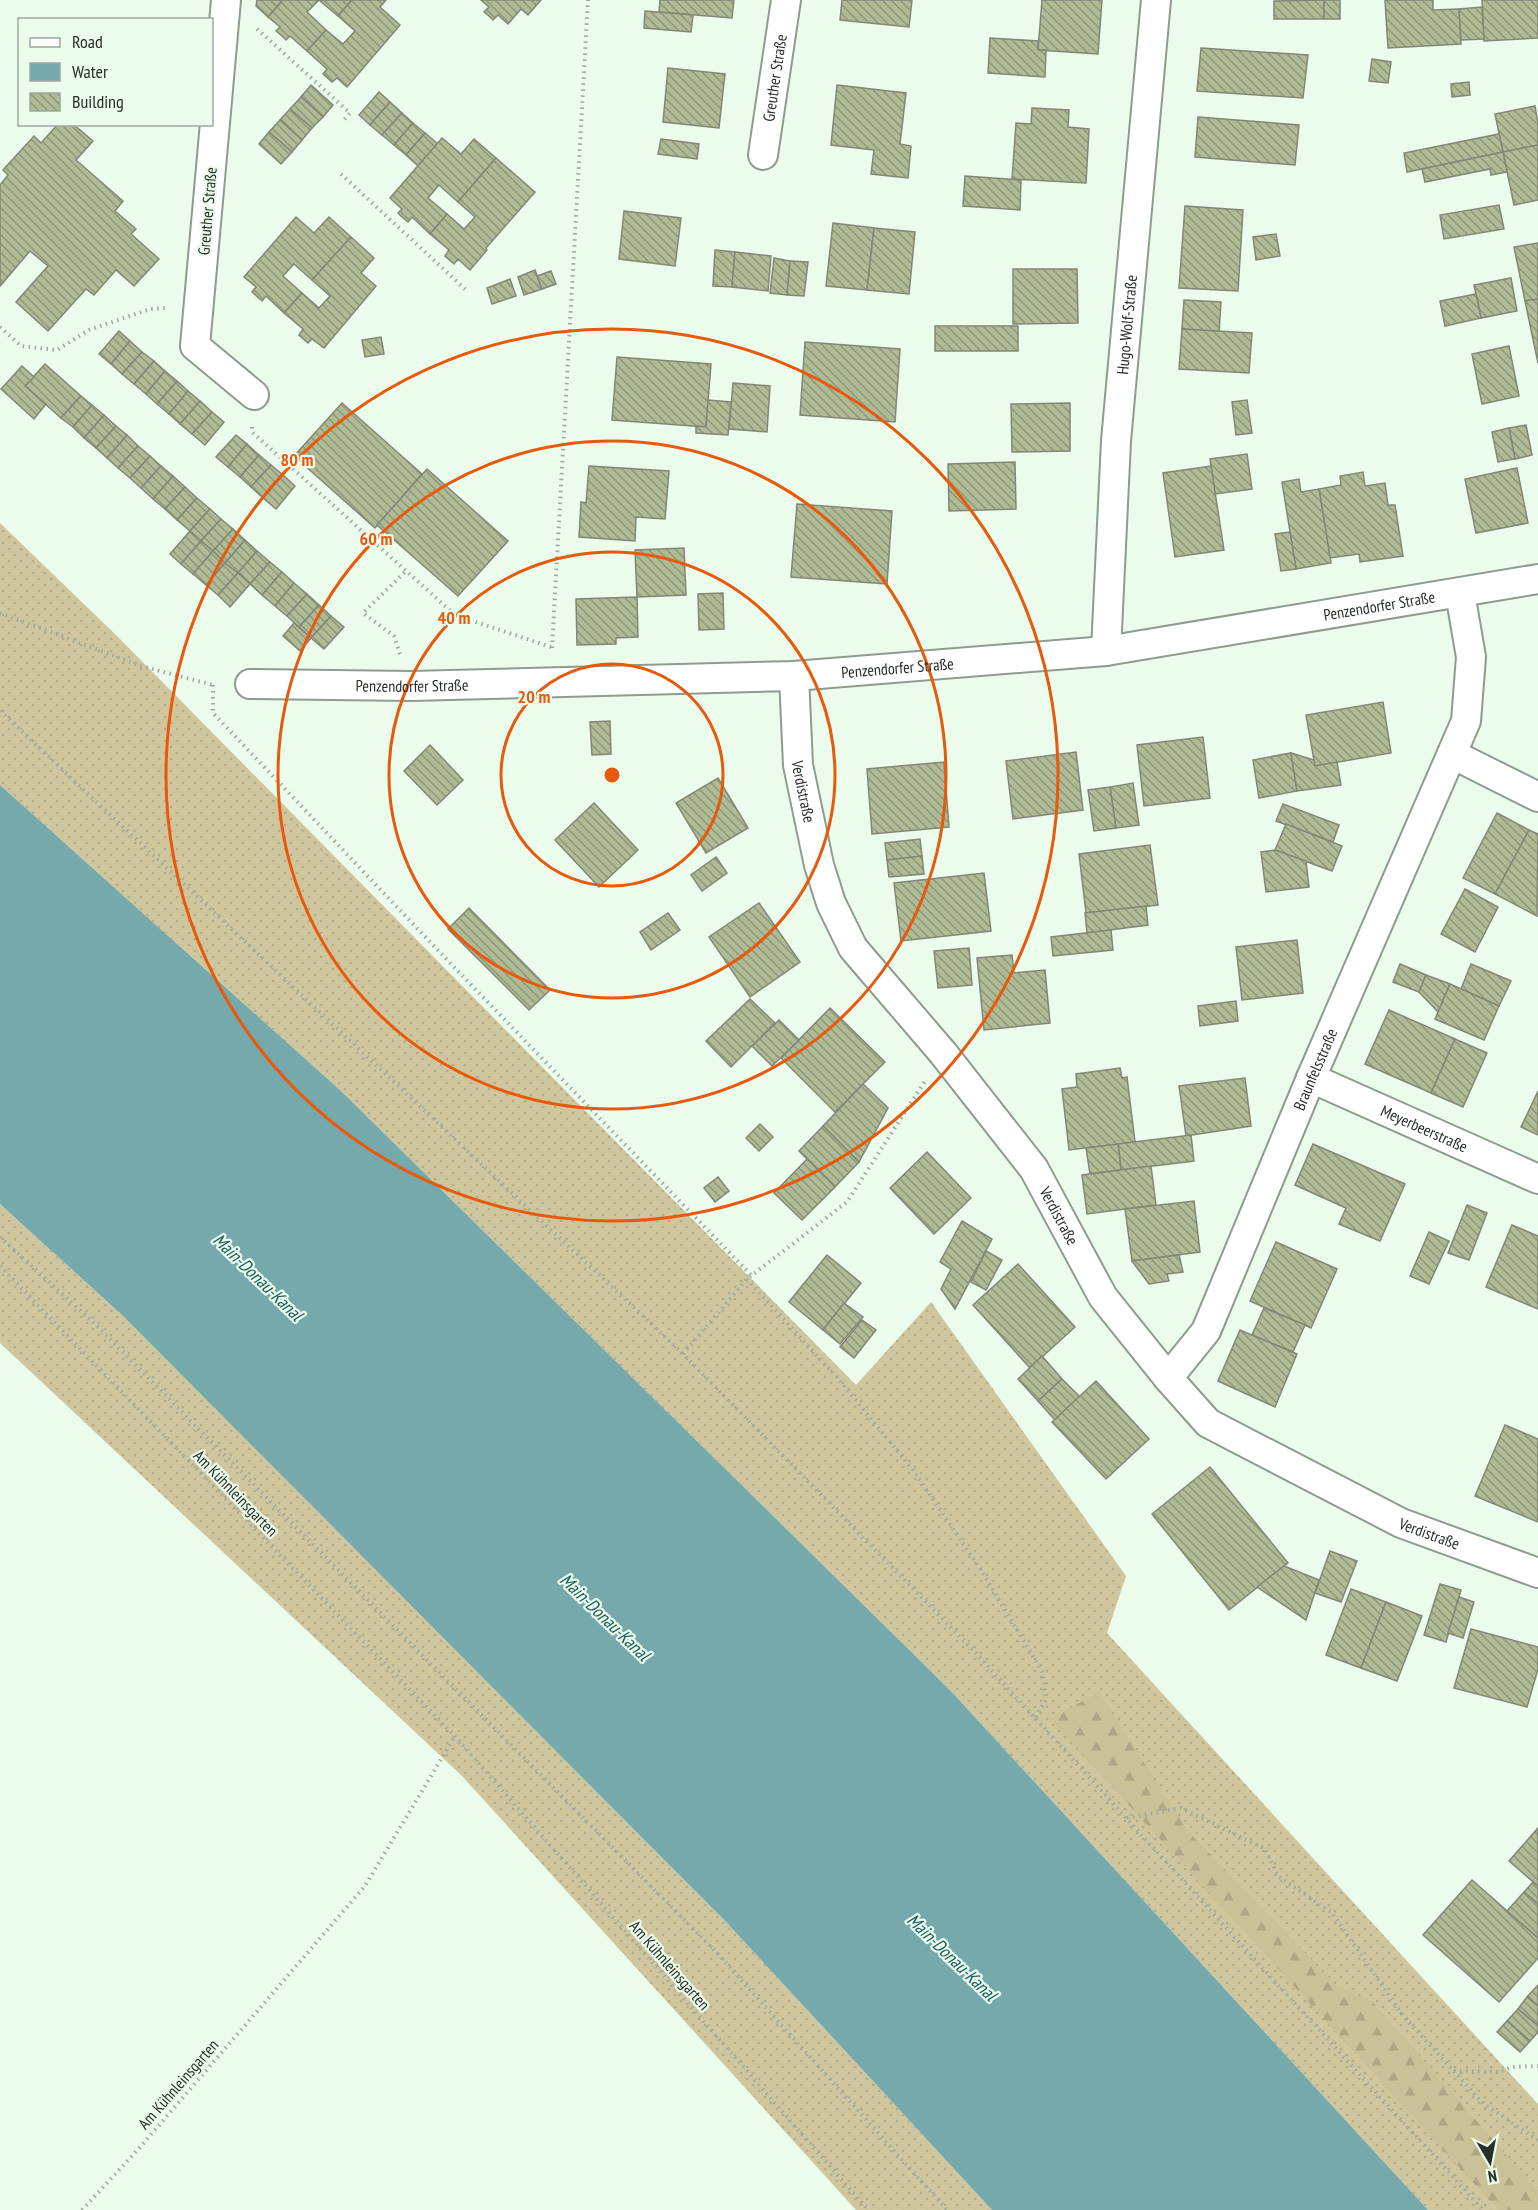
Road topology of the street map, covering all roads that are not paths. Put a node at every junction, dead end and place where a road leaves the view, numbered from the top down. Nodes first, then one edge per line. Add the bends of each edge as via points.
1 (226, 0) edge
2 (786, 0) edge
3 (1155, 0) edge
4 (763, 155) dead end
5 (254, 395) road end
6 (1538, 579) edge
7 (1460, 593) junction
8 (1106, 651) junction
9 (794, 676) junction
10 (250, 684) road end
11 (1452, 754) junction
12 (1538, 797) edge
13 (1311, 1078) junction
14 (1538, 1179) edge
15 (1168, 1378) junction
16 (1538, 1573) edge

1 - 5 street, Greuther Straße via 195,346
2 - 4 street, Greuther Straße
3 - 8 street, Hugo-Wolf-Straße via 1116,441
6 - 7 street, Penzendorfer Straße
7 - 8 street, Penzendorfer Straße
7 - 11 street, Braunfelsstraße via 1471,657 1466,721
8 - 9 street, Penzendorfer Straße
9 - 10 street, Penzendorfer Straße via 411,686
9 - 15 street, Verdistraße via 798,765 819,865 831,903 853,948 943,1053 1034,1169 1103,1297
11 - 12 street
11 - 13 street, Braunfelsstraße
13 - 14 street, Meyerbeerstraße
13 - 15 street, Braunfelsstraße via 1206,1331
15 - 16 street, Verdistraße via 1208,1423 1401,1523

